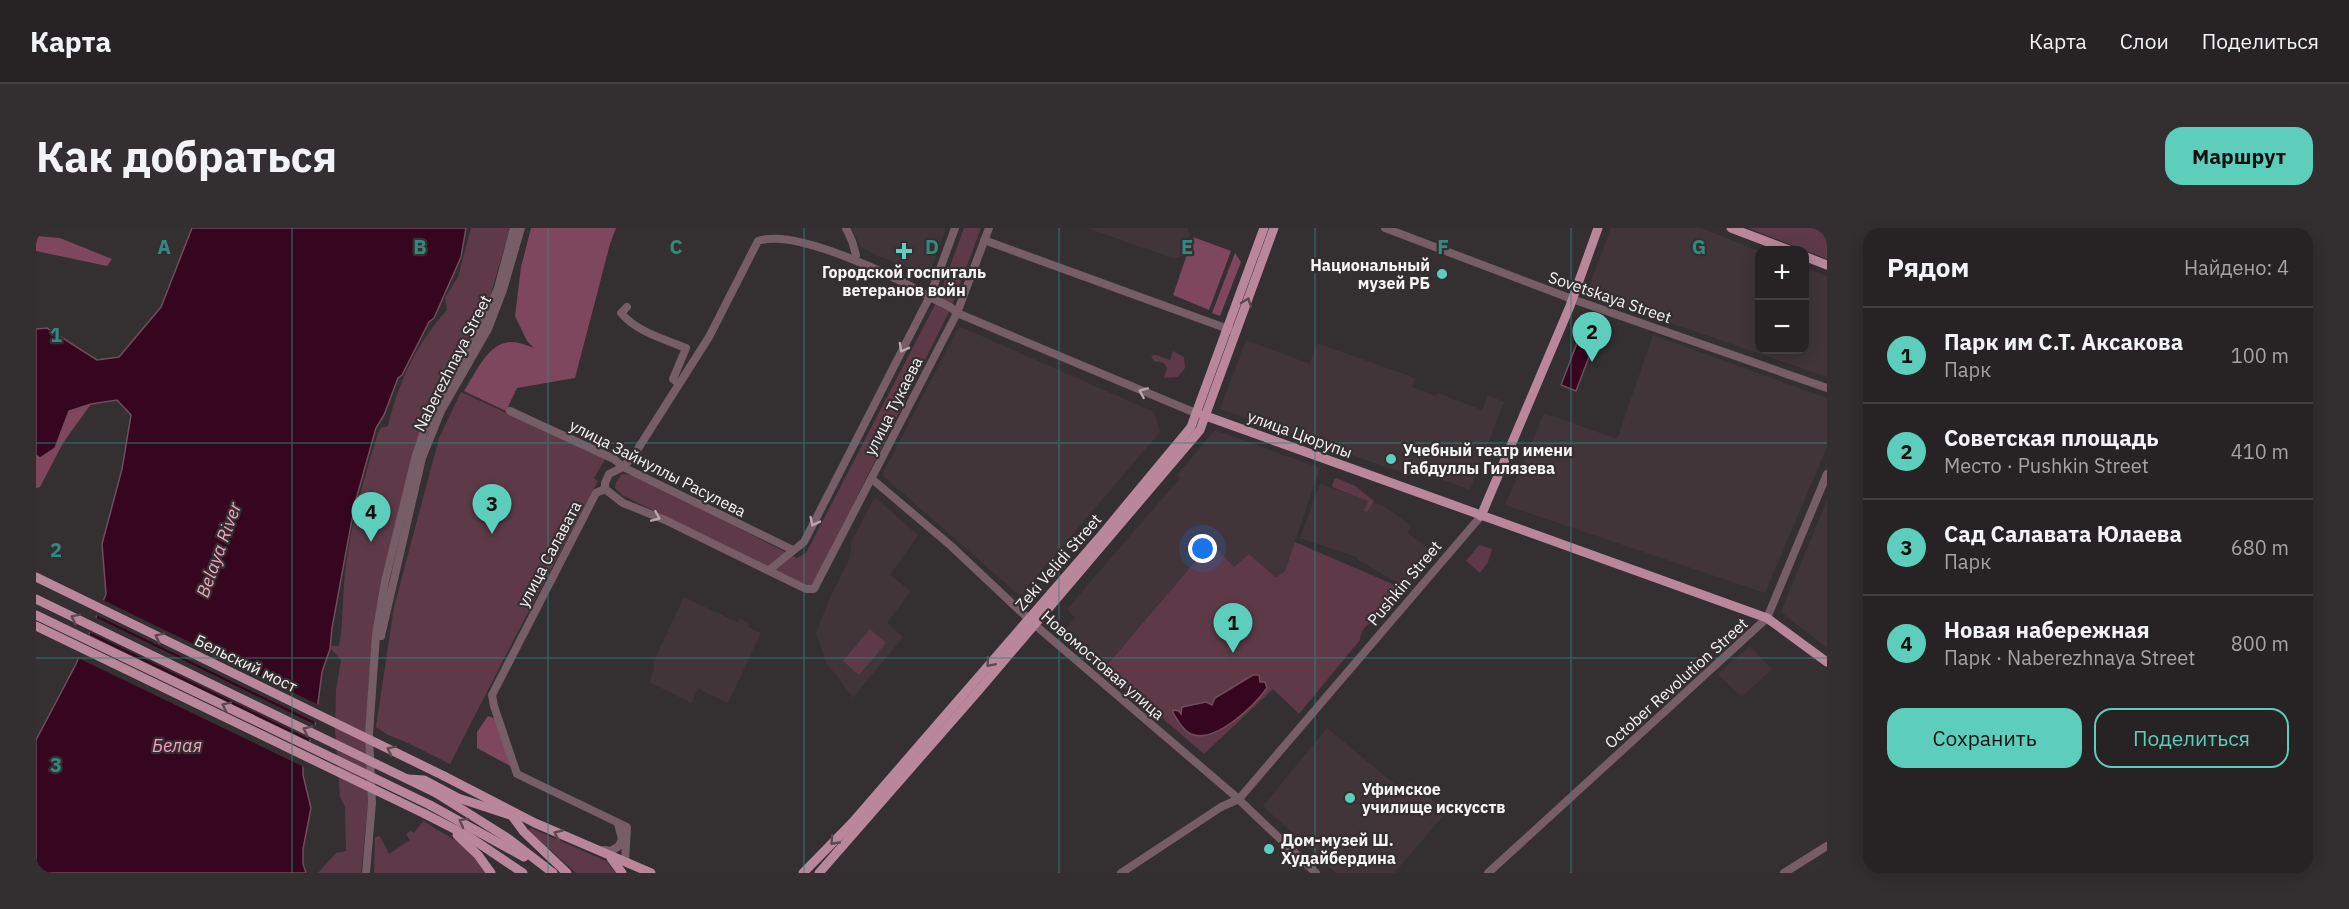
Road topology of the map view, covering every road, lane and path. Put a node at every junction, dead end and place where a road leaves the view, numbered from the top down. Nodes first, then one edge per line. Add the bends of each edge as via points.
1 (514, 228) edge
2 (521, 228) edge
3 (846, 228) edge
4 (955, 228) edge
5 (989, 228) edge
6 (1264, 228) edge
7 (1274, 228) edge
8 (1385, 228) edge
9 (1598, 228) edge
10 (1731, 228) edge
11 (766, 235) joint
12 (984, 240) junction
13 (1778, 246) edge
14 (856, 255) junction
15 (1809, 258) edge
16 (1826, 264) edge
17 (930, 296) junction
18 (1572, 299) junction
19 (627, 307) dead end
20 (957, 313) junction
21 (1232, 331) junction
22 (678, 383) junction
23 (1827, 388) edge
24 (510, 411) dead end
25 (1202, 415) junction
26 (622, 467) junction
27 (1827, 474) edge
28 (872, 479) junction
29 (605, 489) junction
30 (1481, 516) junction
31 (793, 550) junction
32 (769, 570) junction
33 (36, 577) edge
34 (36, 599) edge
35 (36, 615) edge
36 (1768, 619) junction
37 (1032, 622) junction
38 (36, 626) edge
39 (376, 651) junction
40 (1827, 662) edge
41 (437, 790) junction
42 (1239, 799) junction
43 (428, 809) junction
44 (508, 811) junction
45 (441, 823) junction
46 (618, 824) junction
47 (585, 845) junction
48 (1827, 846) edge
49 (609, 856) junction
50 (625, 862) junction
51 (804, 871) edge
52 (366, 873) edge
53 (491, 873) edge
54 (524, 873) edge
55 (551, 873) edge
56 (567, 873) edge
57 (623, 873) edge
58 (651, 873) edge
59 (819, 873) edge
60 (1120, 873) edge
61 (1316, 873) edge
62 (1488, 873) edge
63 (1495, 873) edge
64 (1784, 873) edge

1 - 39 street, Naberezhnaya Street via 482,327 435,408 416,455 378,615
2 - 39 street, Naberezhnaya Street via 488,329 441,411 422,458
3 - 14 street
4 - 17 street, улица Тукаева
5 - 12 street, улица Тукаева
6 - 21 main road, Zeki Velidi Street
21 -> 7 main road, Zeki Velidi Street
8 - 18 street, Sovetskaya Street
9 - 18 main road, Pushkin Street
10 - 13 main road
11 - 14 street, улица Цюрупы via 792,234
11 - 22 street, улица Салавата via 753,249 709,337
12 - 20 street, улица Тукаева
12 - 21 street
14 - 17 street, улица Цюрупы
15 - 16 main road
17 - 20 street, улица Цюрупы via 950,305
17 -> 31 street, улица Тукаева via 804,542
18 - 23 street, Sovetskaya Street
18 - 30 main road, Pushkin Street
19 - 22 street via 621,314 626,319 686,348 673,379
25 -> 20 street, улица Цюрупы
20 - 28 street, улица Тукаева
21 - 25 main road, Zeki Velidi Street
22 - 26 street, улица Салавата via 644,441
24 - 26 street, улица Зайнуллы Расулева via 614,459
25 - 30 main road, улица Цюрупы
25 - 37 main road, Zeki Velidi Street
26 - 29 street, улица Салавата via 609,474
26 - 31 street, улица Зайнуллы Расулева
27 - 36 street, October Revolution Street
28 - 32 street, улица Тукаева via 810,591
28 - 37 street, Новомостовая улица
29 -> 32 street via 623,503
29 - 46 street, улица Салавата via 596,493 492,695 517,774
30 - 36 main road, улица Цюрупы
30 - 42 street, Pushkin Street
31 - 32 street, улица Тукаева
44 -> 33 main road, Бельский мост, bridge
41 -> 34 main road, Бельский мост, bridge
43 -> 35 main road, bridge
36 - 40 main road, улица Цюрупы
36 - 62 street, October Revolution Street
36 - 63 street
37 - 42 street, Новомостовая улица
37 -> 51 main road, Zeki Velidi Street
37 - 59 main road, Zeki Velidi Street
38 - 43 main road, bridge
39 - 52 street, Naberezhnaya Street via 369,734 372,826
41 - 44 main road via 478,806
41 - 55 main road
42 - 60 street, Pushkin Street
42 - 61 street, Новомостовая улица
43 - 45 main road
55 -> 43 main road via 506,846
47 -> 44 main road
44 - 56 main road
45 - 53 main road via 466,842
45 - 54 main road
46 - 47 street via 622,839 616,850
46 - 50 street, улица Салавата via 627,827
47 - 49 main road
48 - 64 street
49 - 50 main road
49 - 57 main road
50 - 57 main road
50 - 58 main road

